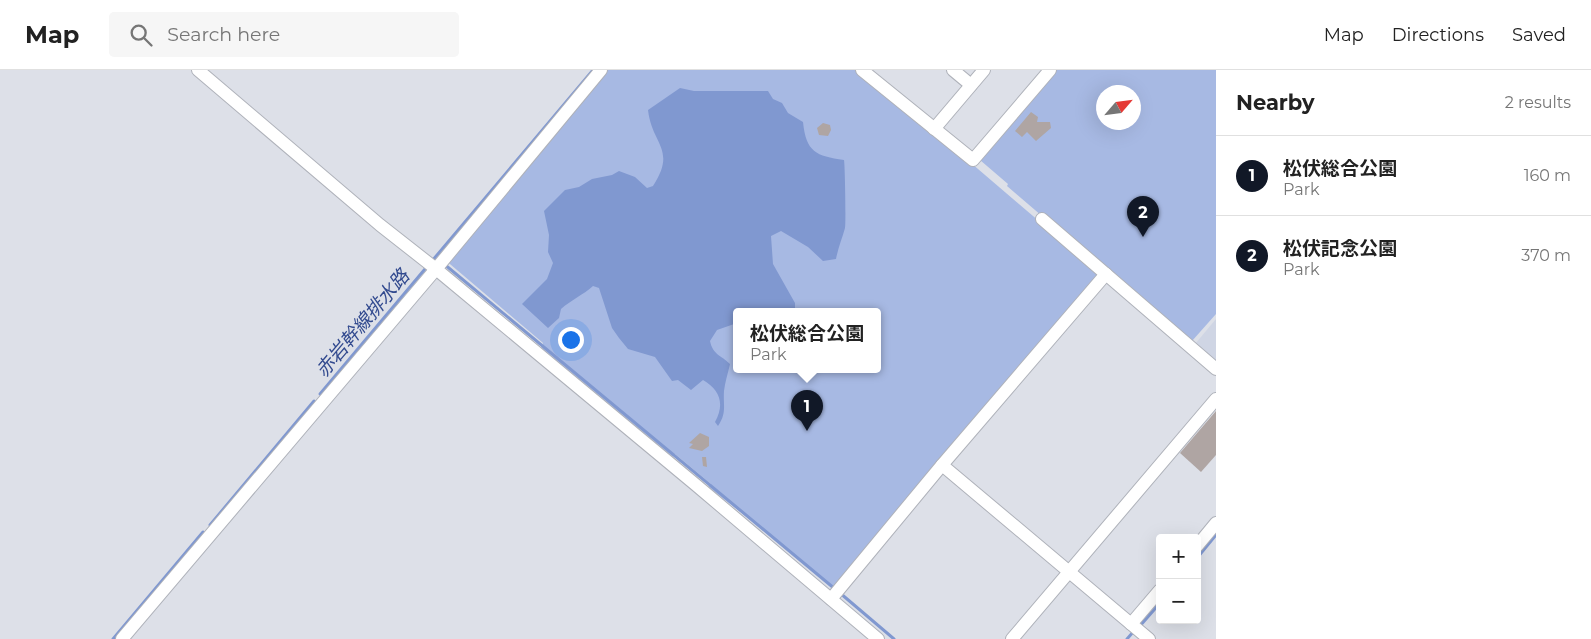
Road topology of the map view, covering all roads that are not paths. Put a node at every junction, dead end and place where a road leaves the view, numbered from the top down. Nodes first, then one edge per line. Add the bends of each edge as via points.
1 (198, 70) edge
2 (601, 70) edge
3 (862, 70) edge
4 (953, 70) edge
5 (984, 70) edge
6 (1050, 70) edge
7 (971, 86) junction
8 (934, 129) junction
9 (1042, 219) dead end
10 (436, 269) junction
11 (1106, 274) junction
12 (1216, 369) edge
13 (1216, 399) edge
14 (942, 465) junction
15 (1216, 523) edge
16 (1201, 541) edge
17 (1068, 573) junction
18 (1156, 595) edge
19 (831, 599) junction
20 (1131, 624) junction
21 (122, 639) edge
22 (878, 639) edge
23 (1012, 639) edge
24 (1149, 639) edge

1 - 10 street
2 - 10 street
3 - 8 street
4 - 7 street
5 - 7 street
6 - 8 street via 974,160
7 - 8 street
9 - 11 street
10 - 19 street
10 - 21 street
11 - 12 street
11 - 14 street
13 - 17 street
14 - 17 street
14 - 19 street
15 - 16 street
17 - 20 street
17 - 23 street
18 - 20 street
19 - 22 street
20 - 24 street

